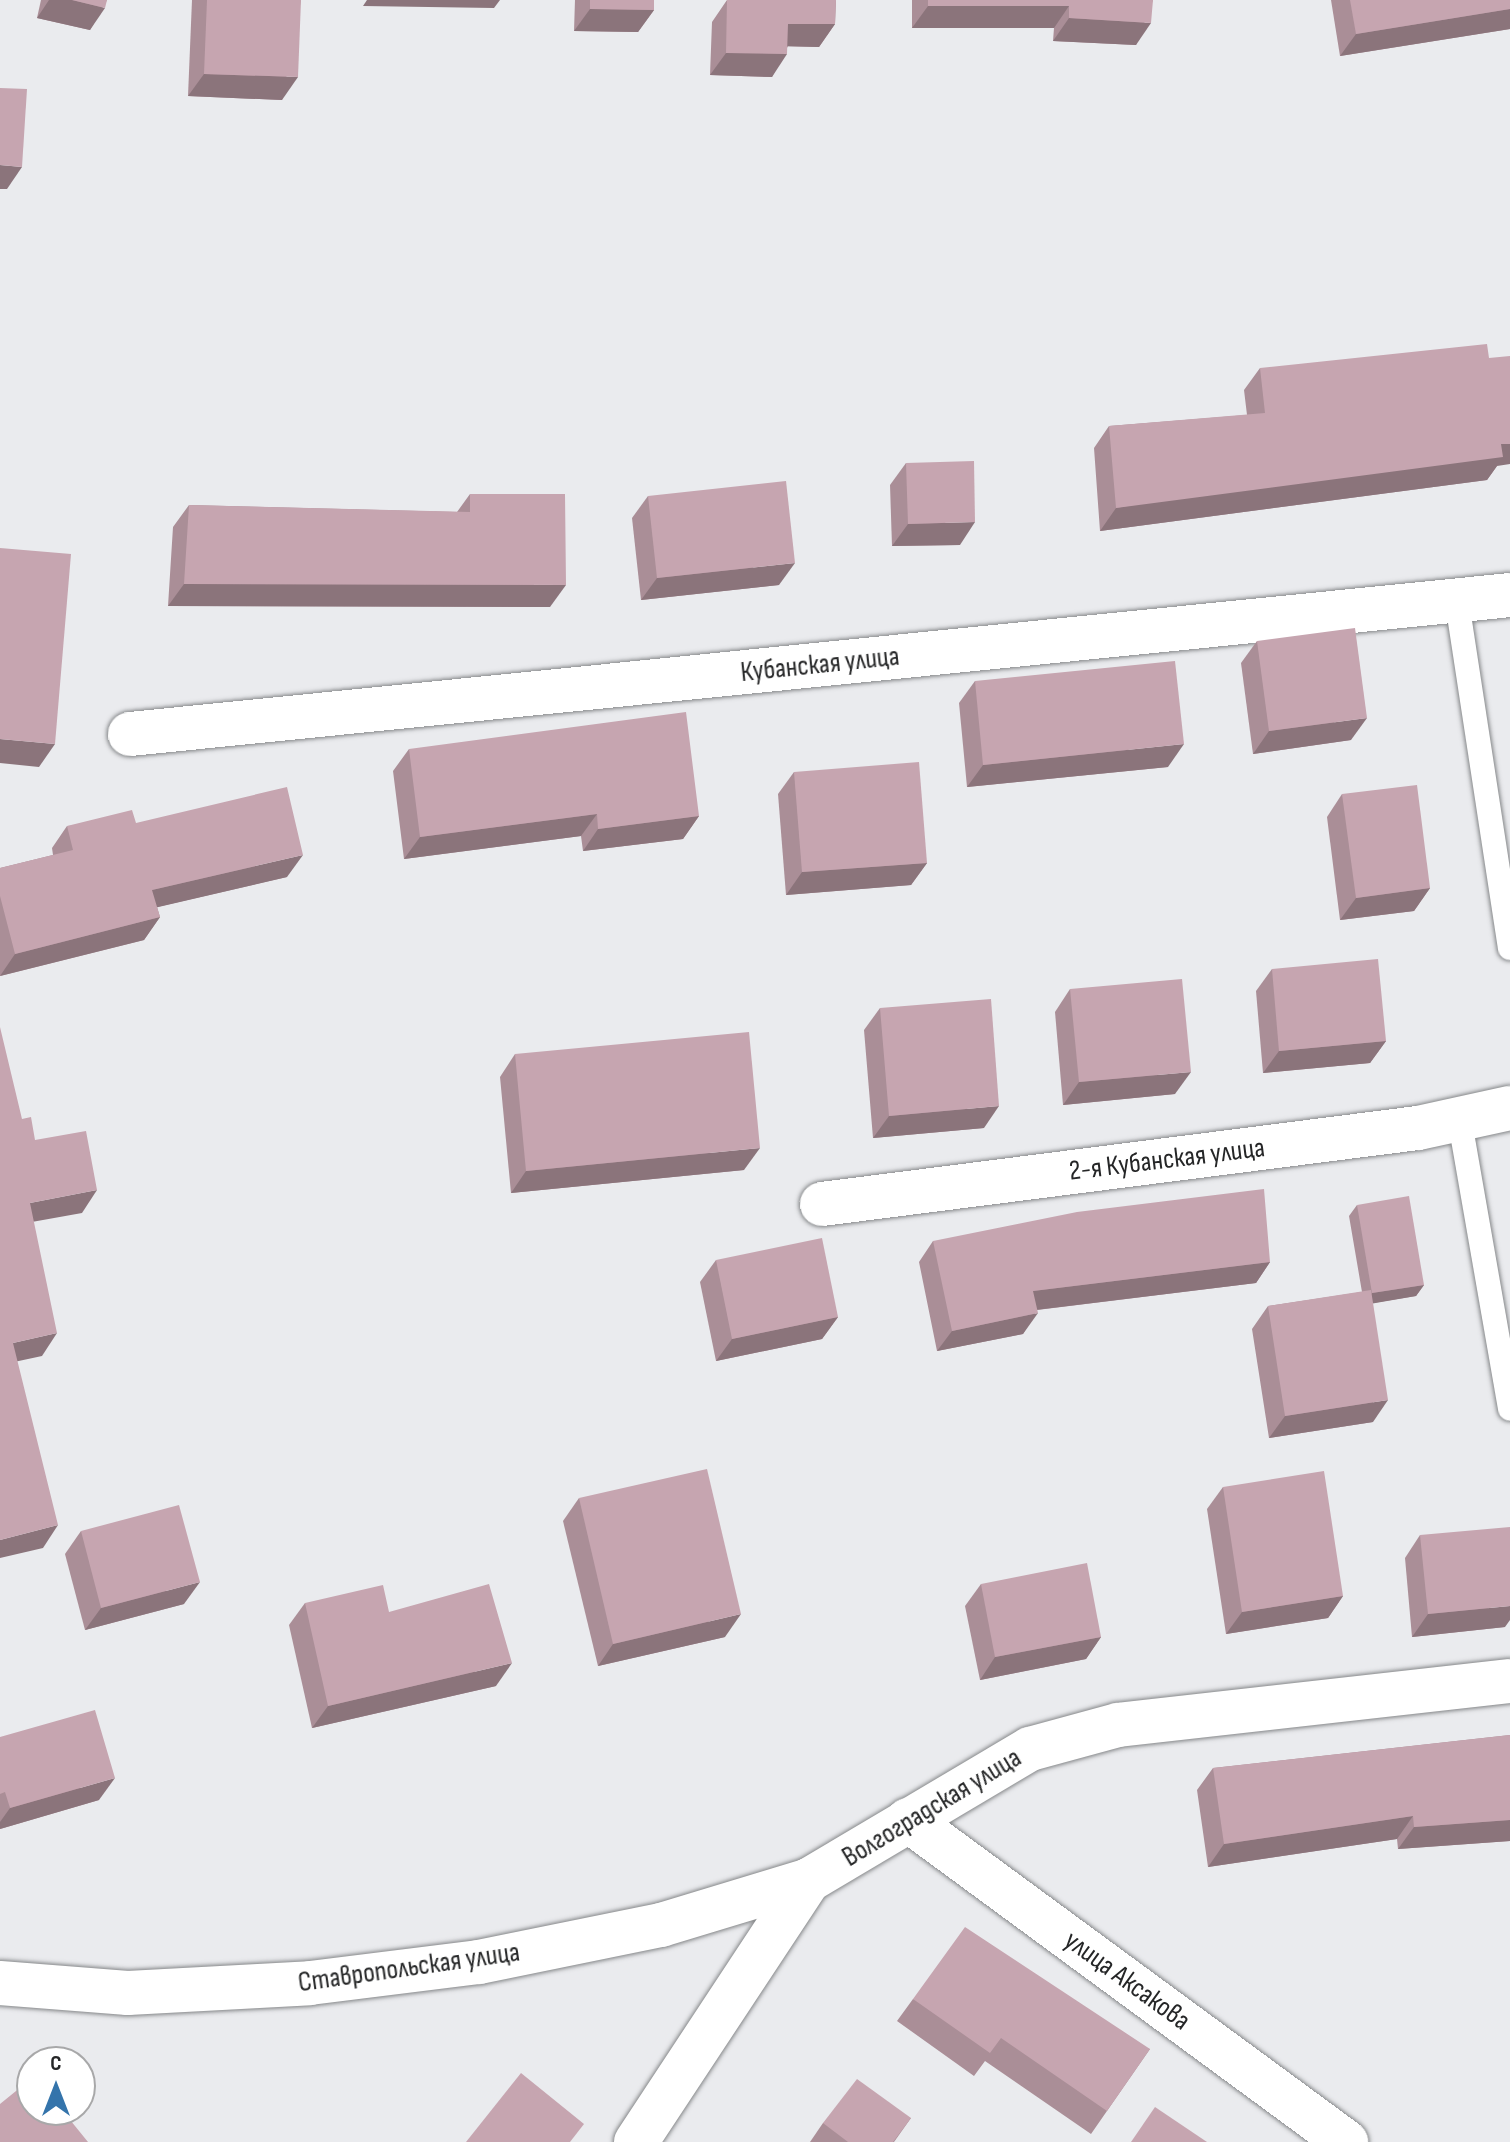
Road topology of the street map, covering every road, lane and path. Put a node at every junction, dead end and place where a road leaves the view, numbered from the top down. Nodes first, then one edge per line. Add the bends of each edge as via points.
1 (1510, 595) edge
2 (1457, 602) junction
3 (130, 734) dead end
4 (1510, 948) edge
5 (1510, 1108) edge
6 (1460, 1122) junction
7 (822, 1204) dead end
8 (1510, 1409) edge
9 (1510, 1681) edge
10 (908, 1820) junction
11 (809, 1880) junction
12 (0, 1983) edge
13 (636, 2142) edge
14 (1346, 2142) edge

1 - 2 street, Кубанская улица
2 - 3 street, Кубанская улица
2 - 4 lane
5 - 6 street, 2-я Кубанская улица
6 - 7 street, 2-я Кубанская улица
6 - 8 lane
9 - 10 street, Волгоградская улица via 1118,1725 1030,1749
10 - 11 street, Волгоградская улица
10 - 14 street, улица Аксакова
11 - 12 street, Ставропольская улица via 661,1925 479,1962 310,1983 128,1993
11 - 13 street, Волгоградская улица

